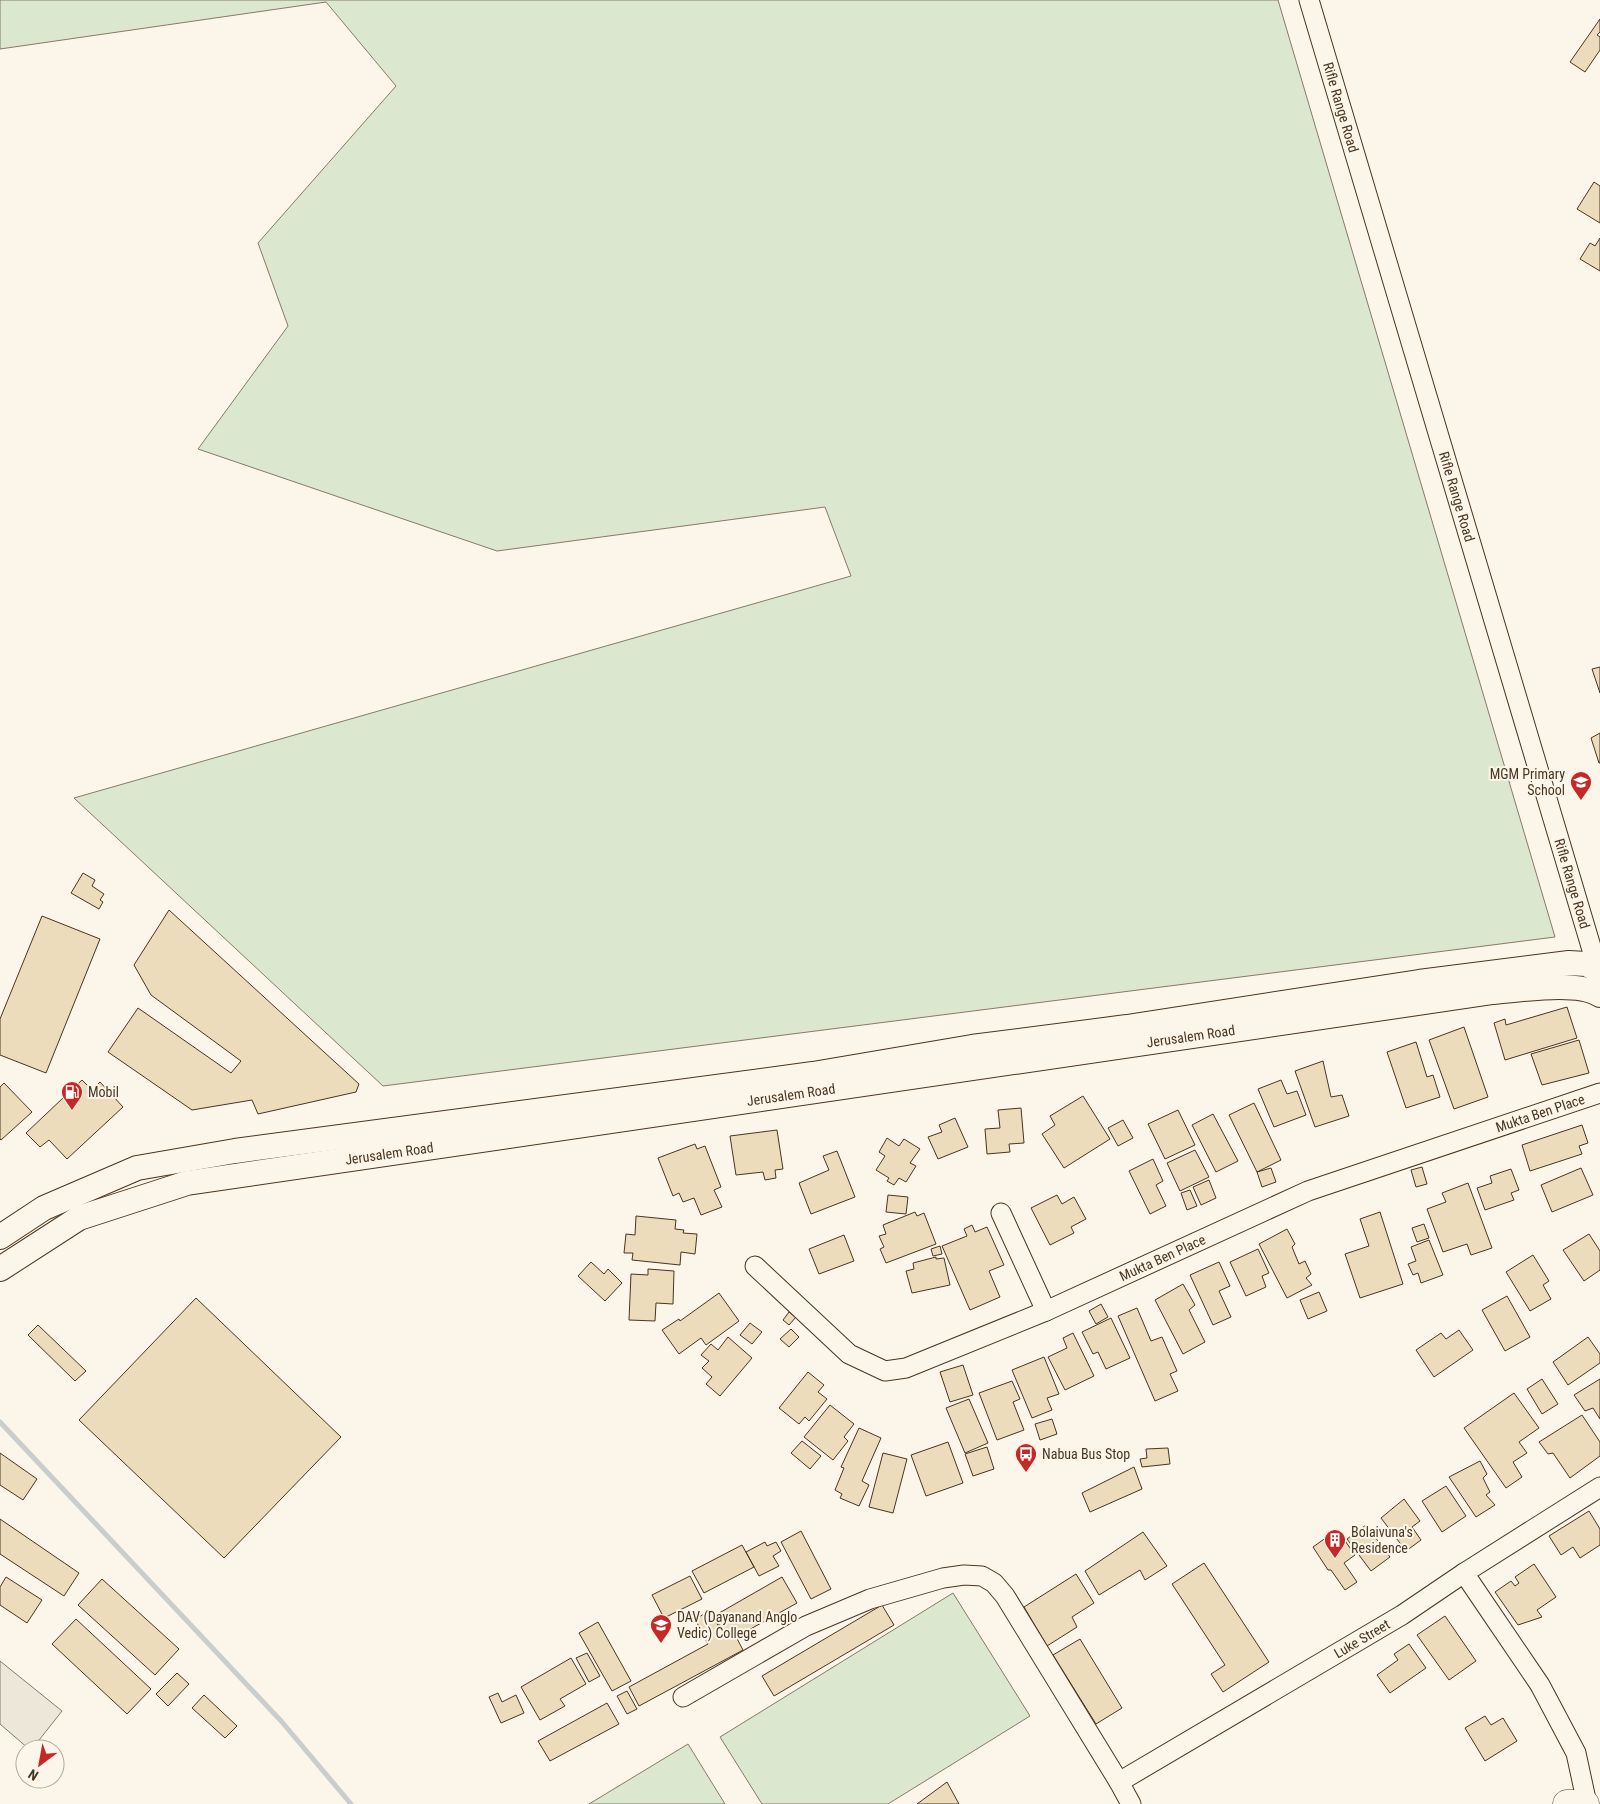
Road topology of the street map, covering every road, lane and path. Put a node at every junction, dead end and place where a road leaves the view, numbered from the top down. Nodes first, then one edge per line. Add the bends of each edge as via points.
1 (1309, 0) edge
2 (1599, 982) edge
3 (1600, 1093) edge
4 (1001, 1213) dead end
5 (0, 1237) edge
6 (755, 1266) dead end
7 (0, 1269) edge
8 (1046, 1311) junction
9 (1600, 1487) edge
10 (1464, 1573) junction
11 (683, 1697) dead end
12 (1119, 1782) junction
13 (1131, 1804) edge
14 (1567, 1804) edge
15 (1586, 1804) edge

1 - 2 street, Rifle Range Road
2 - 5 main road, Jerusalem Road via 1586,964 1569,963 1438,979 1127,1027 972,1046 813,1074 234,1151 137,1168 44,1208
2 - 7 main road, Jerusalem Road via 1583,988 1493,992 187,1183 78,1218
3 - 8 street, Mukta Ben Place via 1308,1190
4 - 8 street
6 - 8 street, Mukta Ben Place via 849,1354 885,1371 906,1368
9 - 10 street, Luke Street
10 - 12 street, Luke Street via 1402,1615
10 - 15 street via 1540,1685 1576,1753
11 - 12 street via 806,1626 870,1599 943,1578 982,1576 994,1583 1005,1596
12 - 13 street
14 - 15 highway

